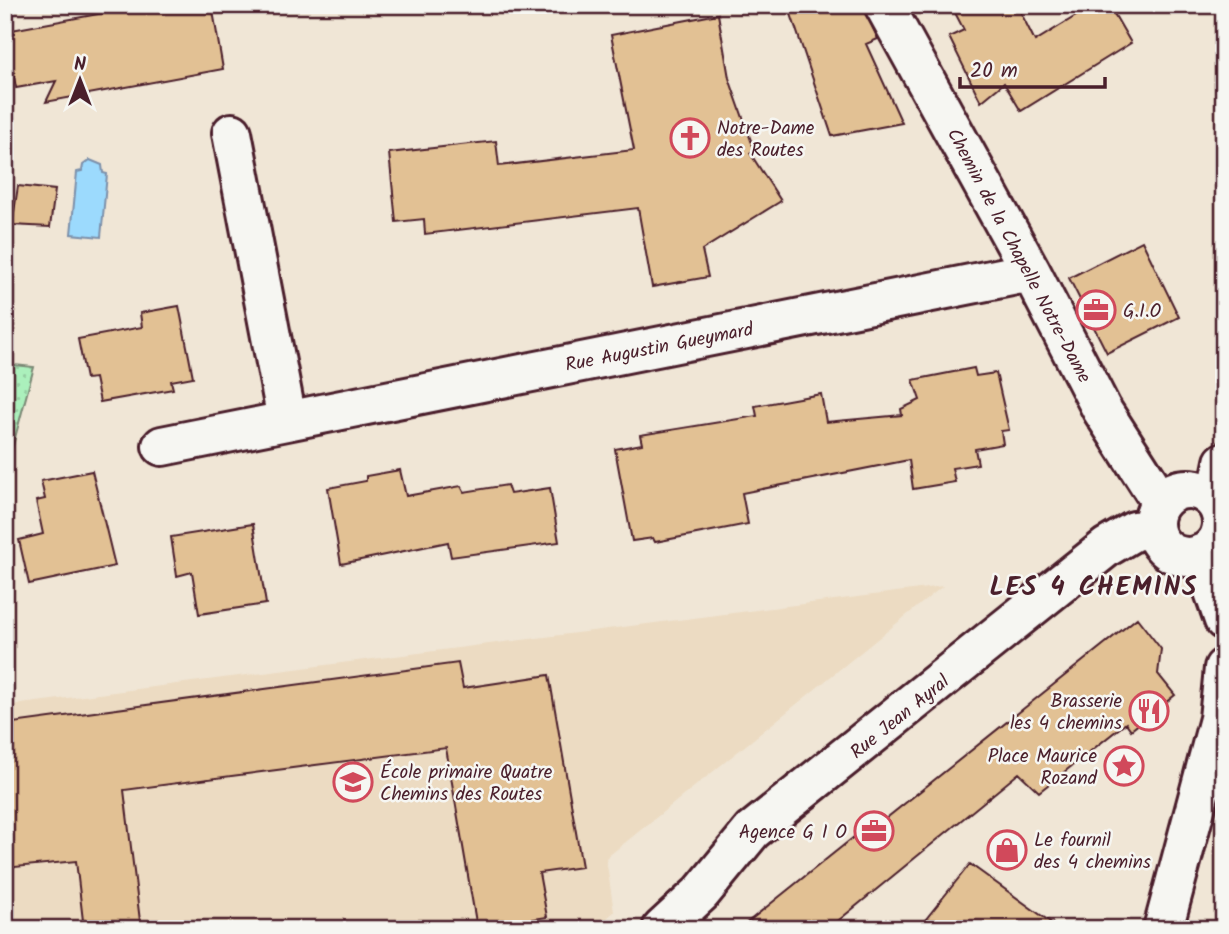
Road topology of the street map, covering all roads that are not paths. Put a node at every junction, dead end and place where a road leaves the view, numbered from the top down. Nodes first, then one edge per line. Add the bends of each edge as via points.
1 (884, 5) edge
2 (232, 133) dead end
3 (1031, 272) junction
4 (287, 420) junction
5 (162, 446) dead end
6 (1224, 462) edge
7 (1216, 502) junction
8 (1158, 515) junction
9 (1201, 554) junction
10 (1224, 620) edge
11 (1224, 668) edge
12 (1212, 799) edge
13 (662, 929) edge
14 (1163, 929) edge

1 - 3 street, Chemin de la Chapelle Notre-Dame
2 - 4 street
3 - 4 street, Rue Augustin Gueymard
3 - 8 street, Chemin de la Chapelle Notre-Dame
4 - 5 street, Rue Augustin Gueymard
6 - 7 street
7 - 8 street via 1188,488 1172,492
7 - 9 street via 1222,513 1220,537
8 - 9 street via 1157,538 1177,555
8 - 13 street, Rue Jean Ayral via 1107,547 752,831 701,893
9 - 10 street
11 - 12 street
12 - 14 street

